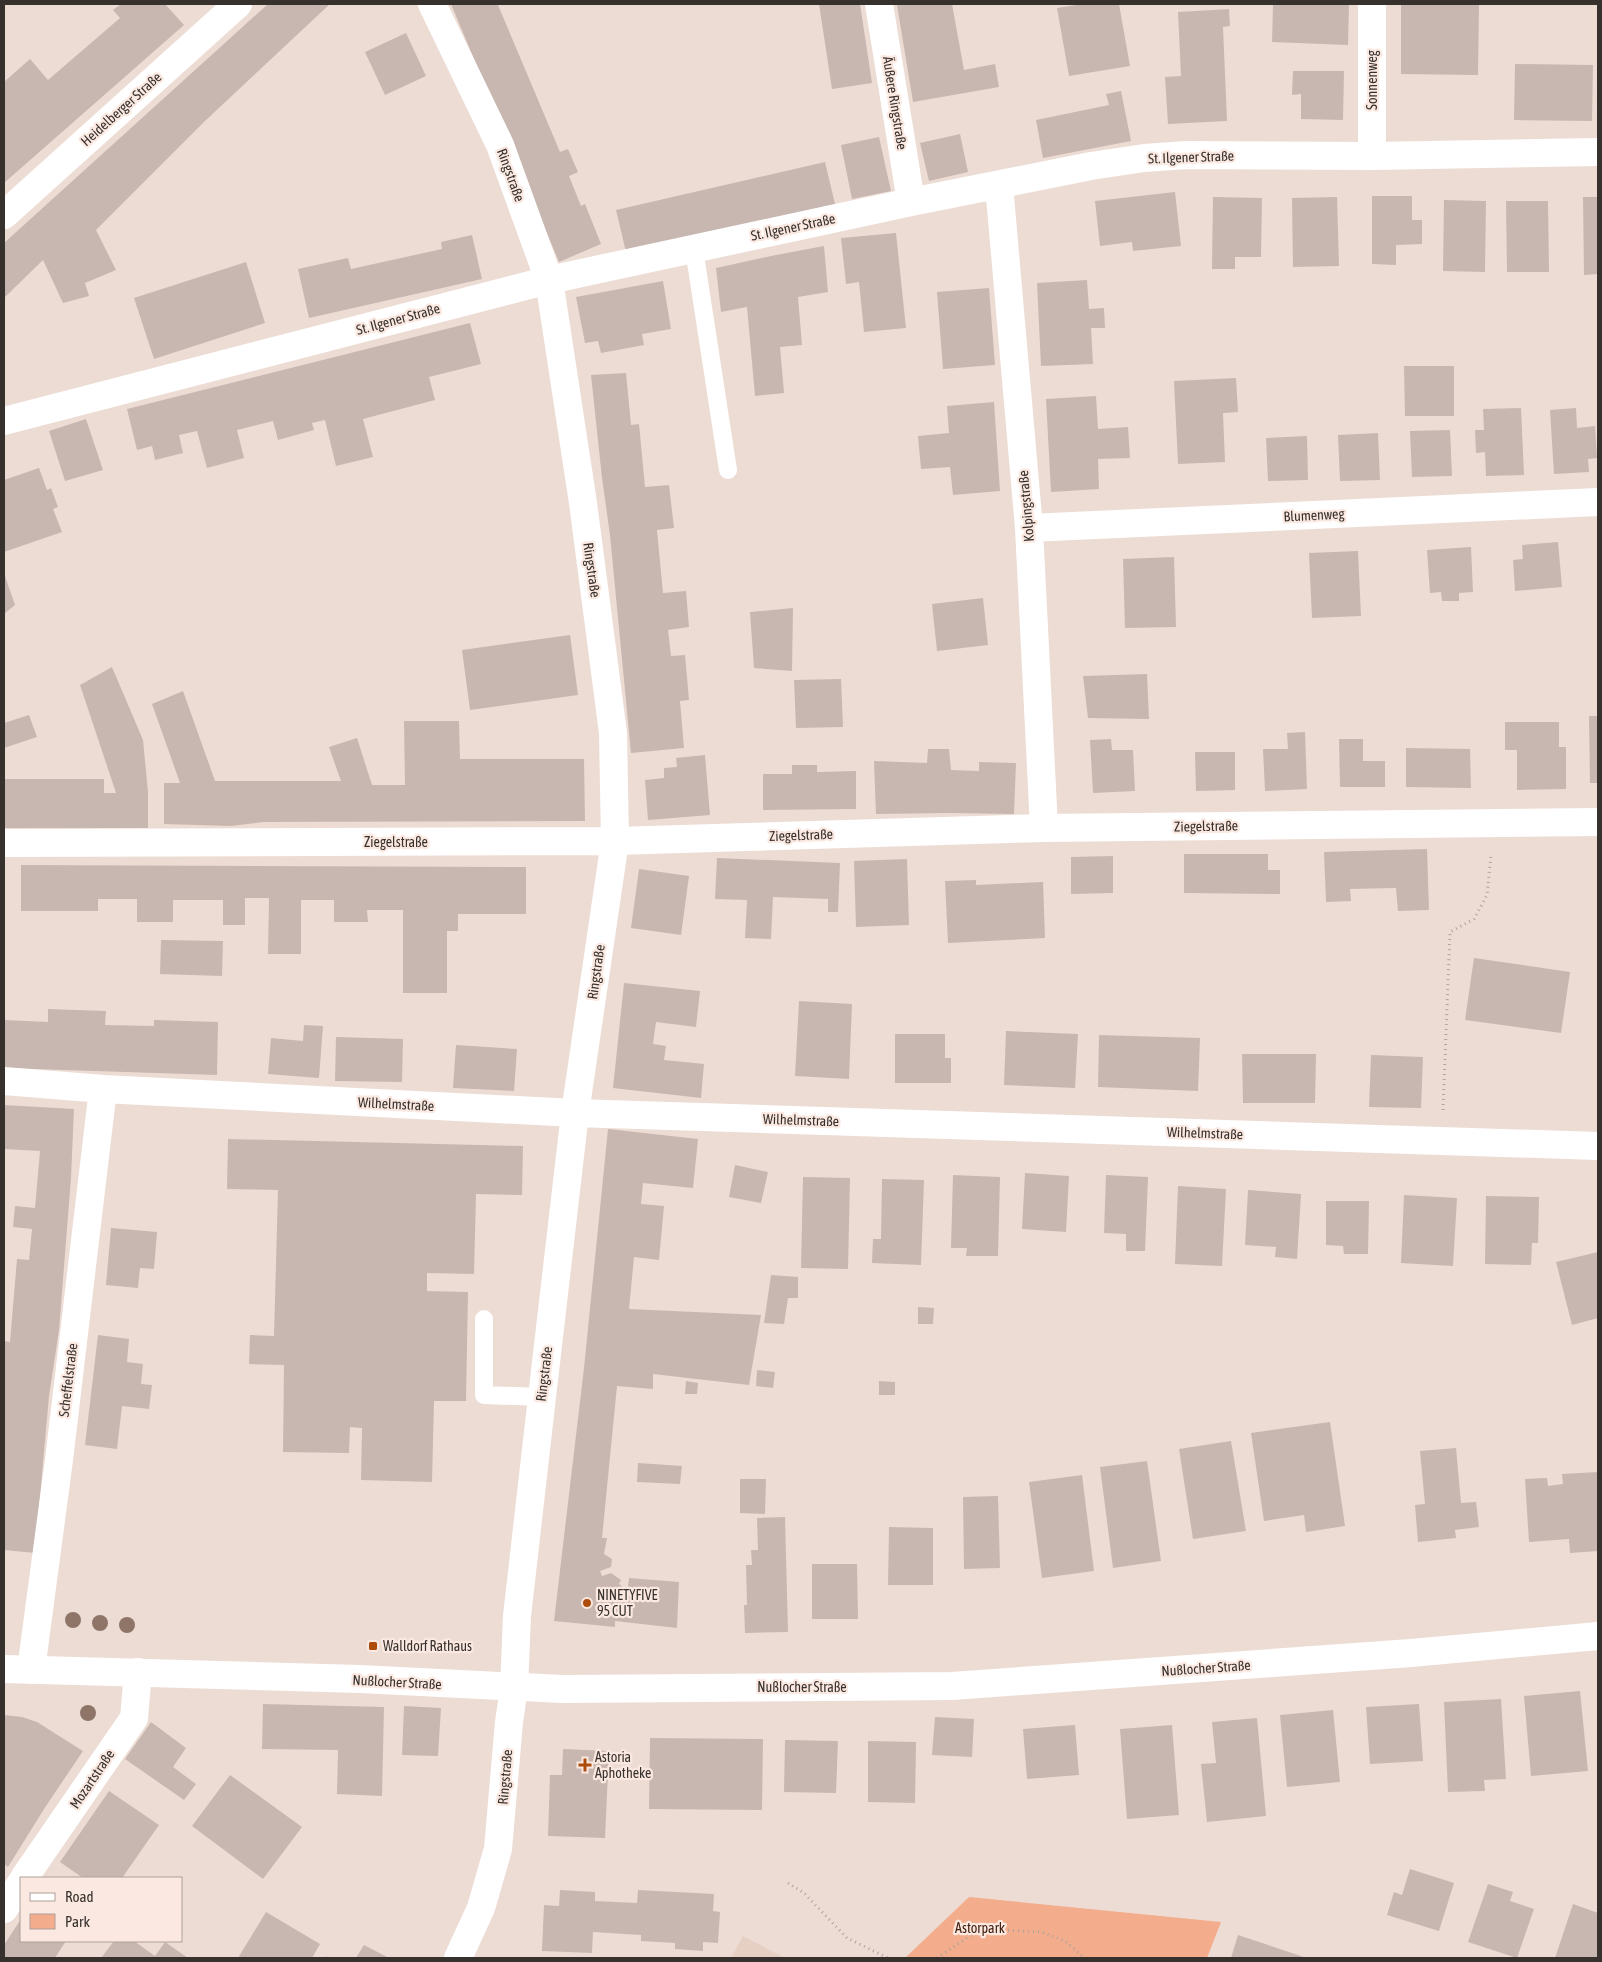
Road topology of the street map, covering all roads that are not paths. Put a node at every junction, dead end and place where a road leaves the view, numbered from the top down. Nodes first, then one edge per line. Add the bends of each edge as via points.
1 (238, 4) edge
2 (432, 4) edge
3 (879, 4) edge
4 (1372, 4) edge
5 (1598, 152) edge
6 (1372, 156) junction
7 (999, 185) junction
8 (910, 202) junction
9 (4, 214) edge
10 (694, 249) junction
11 (549, 280) junction
12 (4, 422) edge
13 (728, 470) dead end
14 (1598, 502) edge
15 (1029, 528) junction
16 (1598, 822) edge
17 (1044, 828) junction
18 (615, 842) junction
19 (4, 843) edge
20 (4, 1082) edge
21 (103, 1089) junction
22 (575, 1113) junction
23 (1598, 1146) edge
24 (484, 1319) dead end
25 (542, 1397) junction
26 (1598, 1636) edge
27 (4, 1670) edge
28 (31, 1670) junction
29 (138, 1672) junction
30 (514, 1688) junction
31 (25, 1877) edge
32 (20, 1884) edge
33 (4, 1908) edge
34 (458, 1958) edge

1 - 9 street, Heidelberger Straße
2 - 11 street, Ringstraße via 500,145
3 - 8 street, Äußere Ringstraße
4 - 6 street, Sonnenweg
5 - 6 street, St. Ilgener Straße
6 - 7 street, St. Ilgener Straße via 1187,155 1144,158
7 - 8 street, St. Ilgener Straße
7 - 15 street, Kolpingstraße
8 - 10 street, St. Ilgener Straße
10 - 11 street, St. Ilgener Straße
10 - 13 lane
11 - 12 street, St. Ilgener Straße
11 - 18 street, Ringstraße via 583,503 613,734
14 - 15 street, Blumenweg
15 - 17 street, Kolpingstraße
16 - 17 street, Ziegelstraße
17 - 18 street, Ziegelstraße
18 - 19 street, Ziegelstraße
18 - 22 street, Ringstraße
20 - 21 street, Wilhelmstraße
21 - 22 street, Wilhelmstraße
21 - 28 street, Scheffelstraße
22 - 23 street, Wilhelmstraße
22 - 25 street, Ringstraße
24 - 25 lane via 484,1395
25 - 30 street, Ringstraße via 518,1616
26 - 30 street, Nußlocher Straße via 1411,1653 952,1686
27 - 28 street, Nußlocher Straße
28 - 29 street, Nußlocher Straße
29 - 30 street, Nußlocher Straße
29 - 31 street, Mozartstraße via 134,1718
30 - 34 street, Ringstraße via 498,1849 481,1908
32 - 33 street

